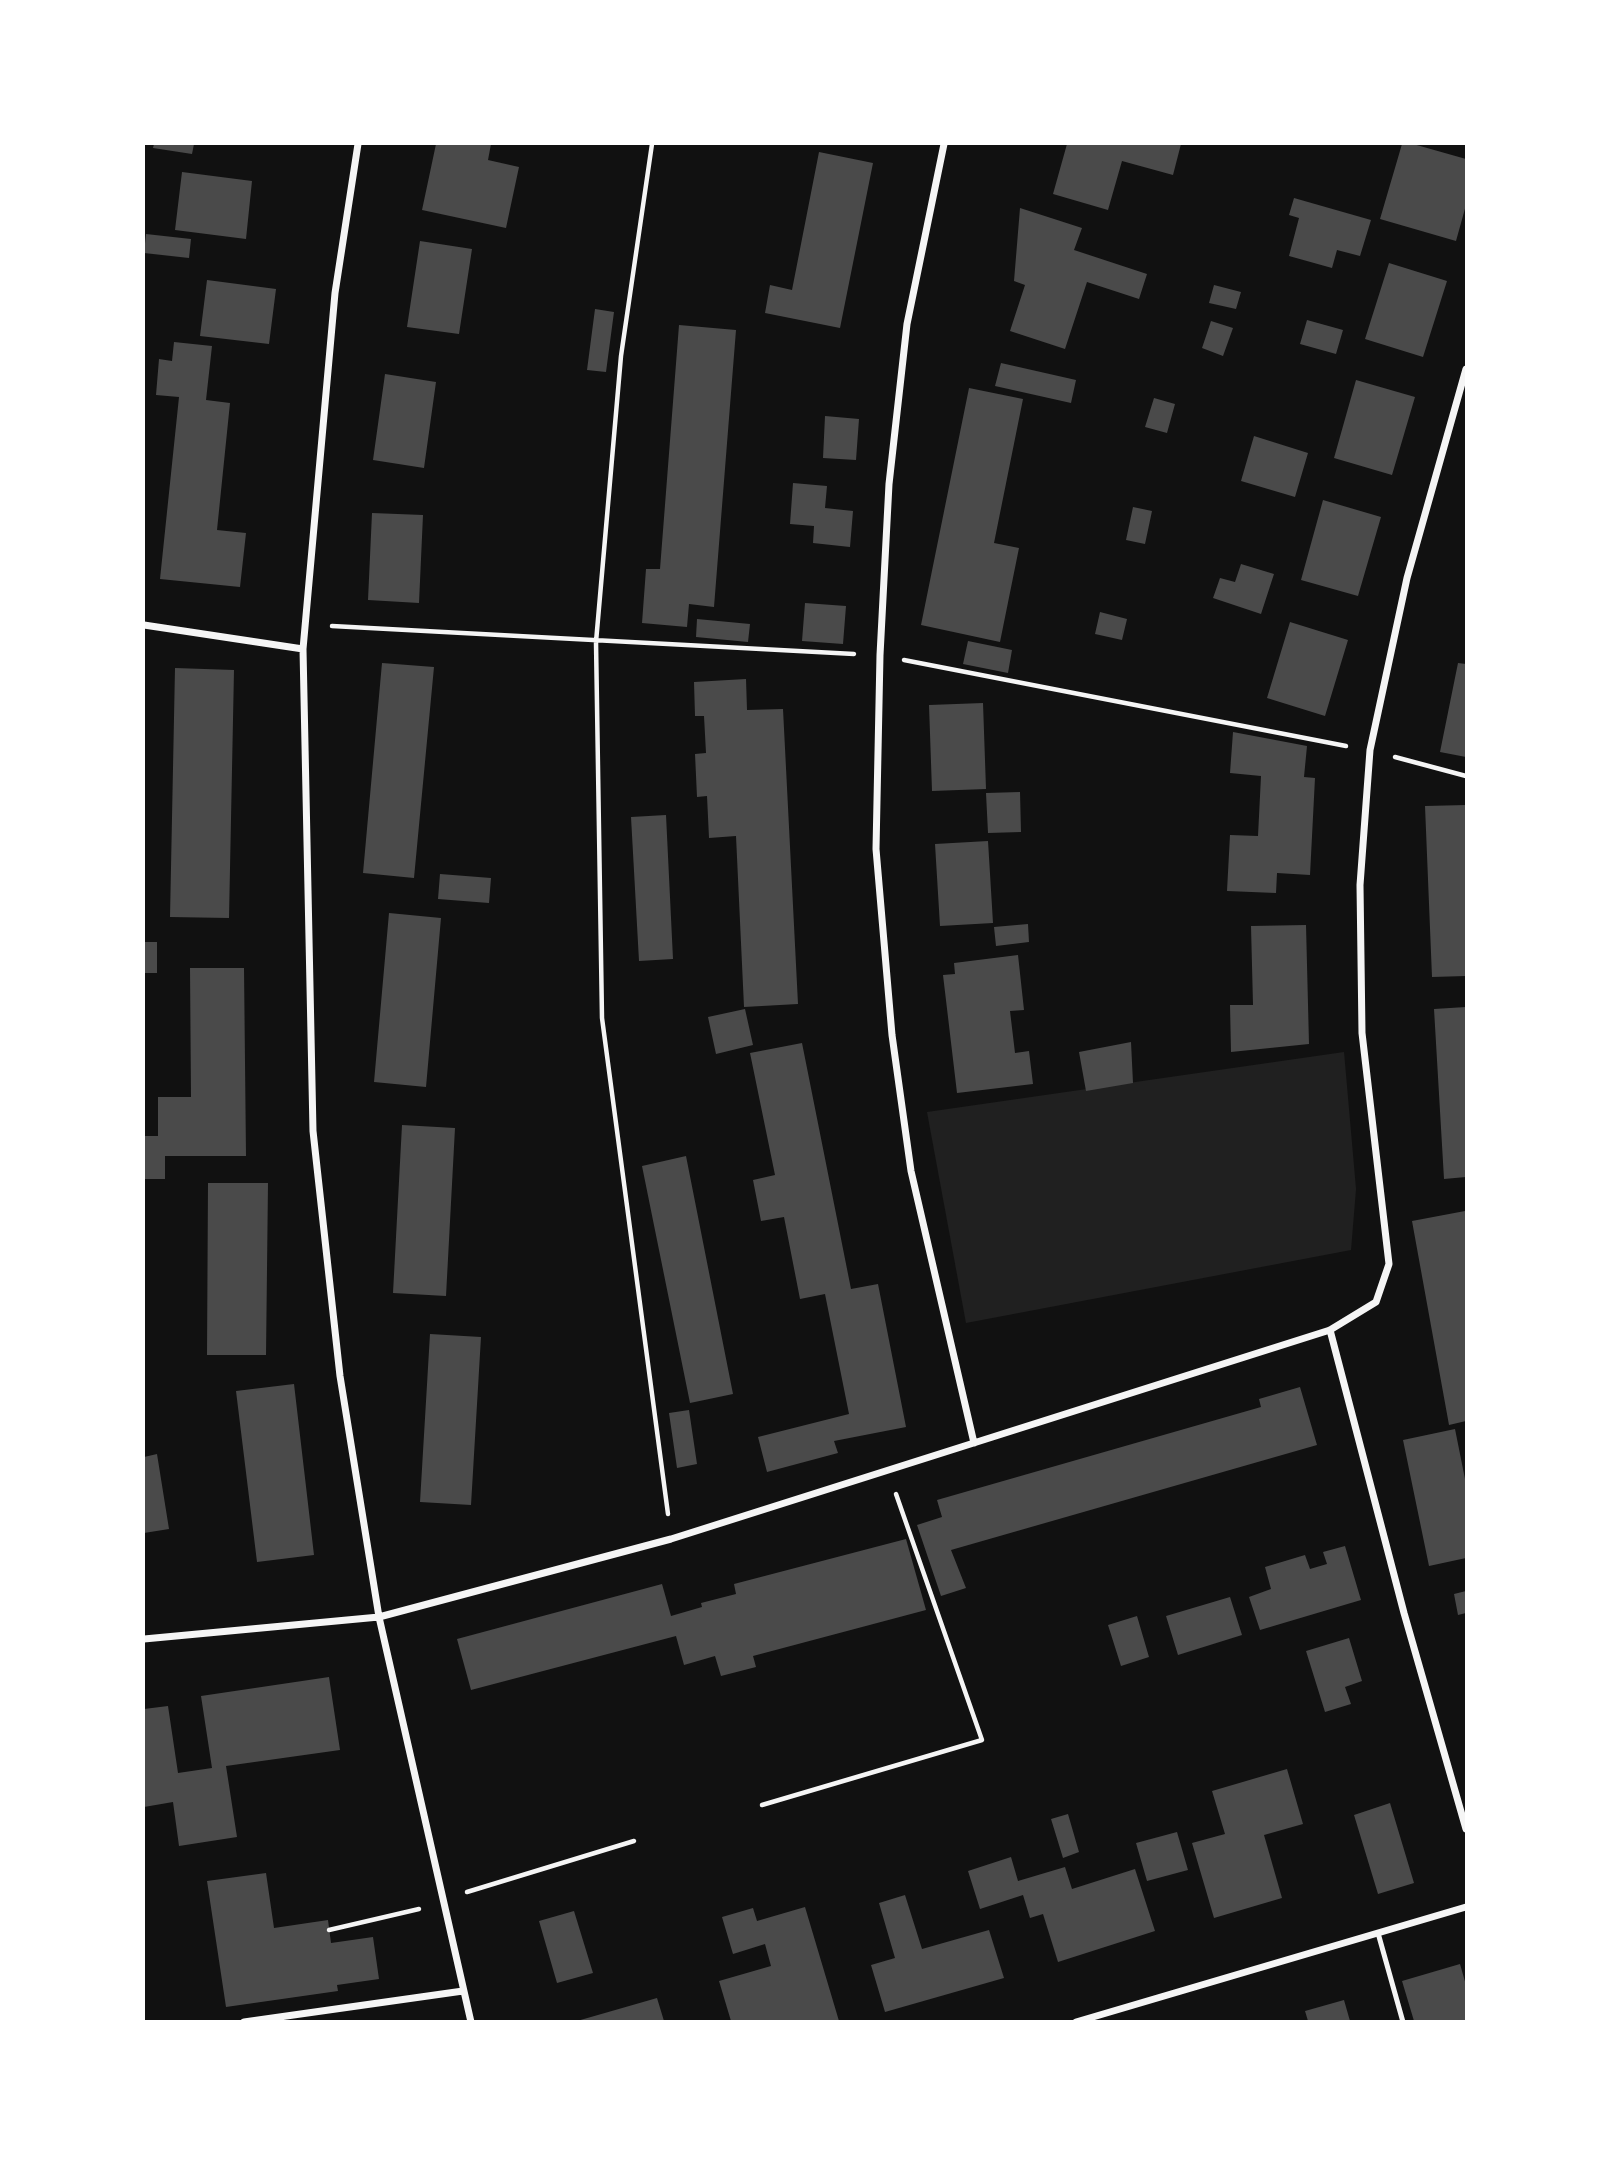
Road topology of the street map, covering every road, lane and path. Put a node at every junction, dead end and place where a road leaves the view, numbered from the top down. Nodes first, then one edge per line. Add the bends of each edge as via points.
1 (358, 144) edge
2 (652, 144) edge
3 (944, 144) edge
4 (1466, 369) edge
5 (144, 625) edge
6 (303, 649) junction
7 (1330, 1330) junction
8 (974, 1443) junction
9 (887, 1470) junction
10 (671, 1539) junction
11 (379, 1617) junction
12 (144, 1639) edge
13 (762, 1805) dead end
14 (1466, 1829) edge
15 (634, 1842) dead end
16 (443, 1899) junction
17 (1466, 1907) edge
18 (406, 1914) dead end
19 (330, 1930) dead end
20 (1378, 1933) junction
21 (463, 1991) junction
22 (244, 2021) edge
23 (471, 2021) edge
24 (1076, 2021) edge
25 (1402, 2021) edge

1 - 6 street via 335,293
2 - 10 path via 621,356 596,642 602,1018
3 - 8 street via 907,324 888,484 876,849 891,1035 911,1171
4 - 7 street via 1407,578 1370,750 1360,885 1362,1034 1389,1264 1376,1302
5 - 6 street
6 - 11 street via 313,1131 340,1376
7 - 8 street
7 - 14 street
8 - 9 street
9 - 10 street
9 - 13 path via 982,1740
10 - 11 street
11 - 12 street
11 - 16 street
15 - 16 path
16 - 21 street
17 - 20 street
18 - 19 path
20 - 24 street
20 - 25 lane
21 - 22 street
21 - 23 street

